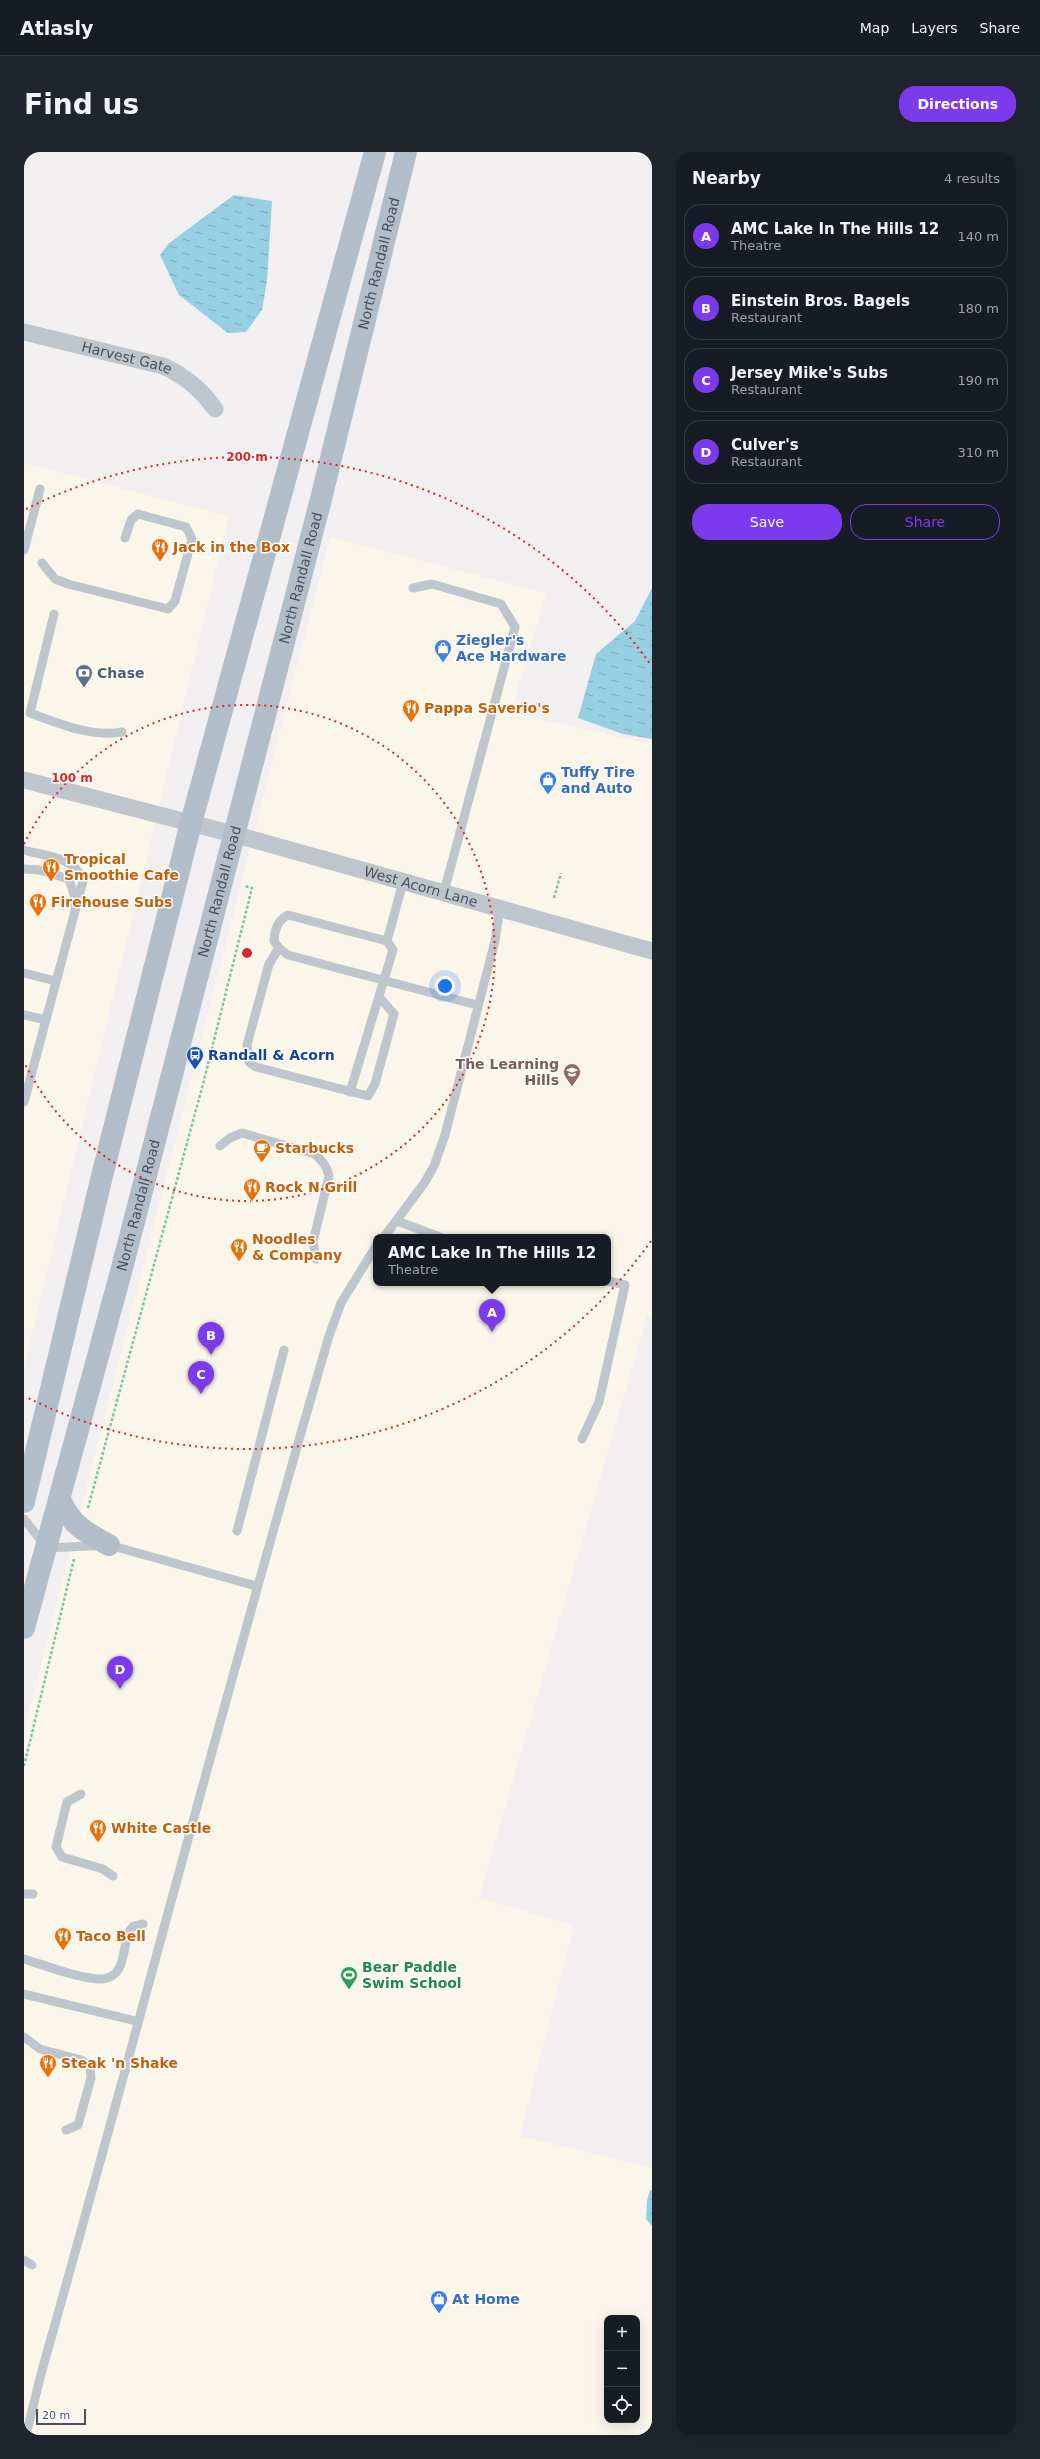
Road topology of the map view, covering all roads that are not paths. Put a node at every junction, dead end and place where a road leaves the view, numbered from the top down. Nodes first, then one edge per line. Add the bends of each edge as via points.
1 (375, 152) edge
2 (406, 152) edge
3 (24, 332) edge
4 (215, 408) dead end
5 (40, 489) dead end
6 (125, 538) dead end
7 (24, 550) edge
8 (42, 563) dead end
9 (413, 588) dead end
10 (54, 614) dead end
11 (122, 732) dead end
12 (24, 780) edge
13 (190, 823) junction
14 (233, 834) junction
15 (24, 850) edge
16 (24, 869) edge
17 (403, 882) junction
18 (444, 892) junction
19 (500, 907) junction
20 (73, 921) junction
21 (386, 941) junction
22 (279, 948) junction
23 (652, 951) edge
24 (24, 973) edge
25 (56, 981) junction
26 (384, 981) junction
27 (379, 997) junction
28 (477, 1005) junction
29 (24, 1015) edge
30 (46, 1020) junction
31 (350, 1092) junction
32 (24, 1102) edge
33 (220, 1146) dead end
34 (397, 1220) junction
35 (386, 1234) edge
36 (432, 1234) edge
37 (373, 1251) edge
38 (316, 1259) dead end
39 (611, 1282) edge
40 (284, 1350) dead end
41 (582, 1439) dead end
42 (60, 1499) junction
43 (24, 1502) edge
44 (24, 1519) edge
45 (237, 1531) dead end
46 (80, 1538) junction
47 (108, 1546) joint
48 (47, 1548) junction
49 (256, 1586) junction
50 (24, 1628) edge
51 (81, 1794) dead end
52 (113, 1876) dead end
53 (143, 1924) dead end
54 (24, 1959) edge
55 (24, 1994) edge
56 (136, 2022) junction
57 (24, 2037) edge
58 (66, 2130) dead end
59 (26, 2435) edge

1 - 13 main road
2 - 14 main road, North Randall Road via 322,496
3 - 4 street, Harvest Gate via 163,366 180,373 196,386
5 - 7 lane
6 - 8 lane via 131,520 138,514 186,527 192,539 175,601 168,609 68,584 55,579
9 - 18 lane via 432,584 501,604 515,627
10 - 11 lane via 30,713 61,724 102,733
12 - 13 street, West Acorn Lane
13 - 14 street, West Acorn Lane
13 - 43 main road
14 - 17 street, West Acorn Lane
14 - 42 main road, North Randall Road
15 - 20 lane via 73,864 81,873 83,881
16 - 20 lane via 69,878 74,895
17 - 18 street, West Acorn Lane
17 - 21 lane
18 - 19 street, West Acorn Lane
19 - 23 street, West Acorn Lane
19 - 28 lane via 495,941
20 - 25 lane
21 - 22 lane via 288,915 281,918 276,927 274,941
21 - 26 lane via 393,950
22 - 26 lane via 288,954
22 - 31 lane via 269,964 247,1045 249,1062 264,1070
24 - 25 lane
25 - 30 lane
26 - 27 lane
26 - 28 lane
27 - 31 lane
27 - 31 lane via 394,1014 375,1084 368,1096
28 - 34 lane via 445,1135 434,1166
29 - 30 lane
30 - 32 lane
33 - 38 lane via 242,1133 315,1154 321,1160 327,1168 328,1176 313,1242
34 - 35 lane
34 - 36 lane
37 - 49 lane via 340,1303
39 - 41 lane via 625,1285 599,1402
40 - 45 lane
42 - 46 main road
42 - 48 main road, North Randall Road
44 - 48 lane
46 - 47 main road
46 - 48 lane
47 - 49 lane
48 - 50 main road, North Randall Road
49 - 56 lane
51 - 52 lane via 67,1802 56,1847 62,1857 102,1869
53 - 54 lane via 134,1926 130,1931 122,1963 108,1978 95,1978
55 - 56 lane
56 - 59 lane
57 - 58 lane via 40,2049 81,2060 90,2066 91,2078 78,2124

